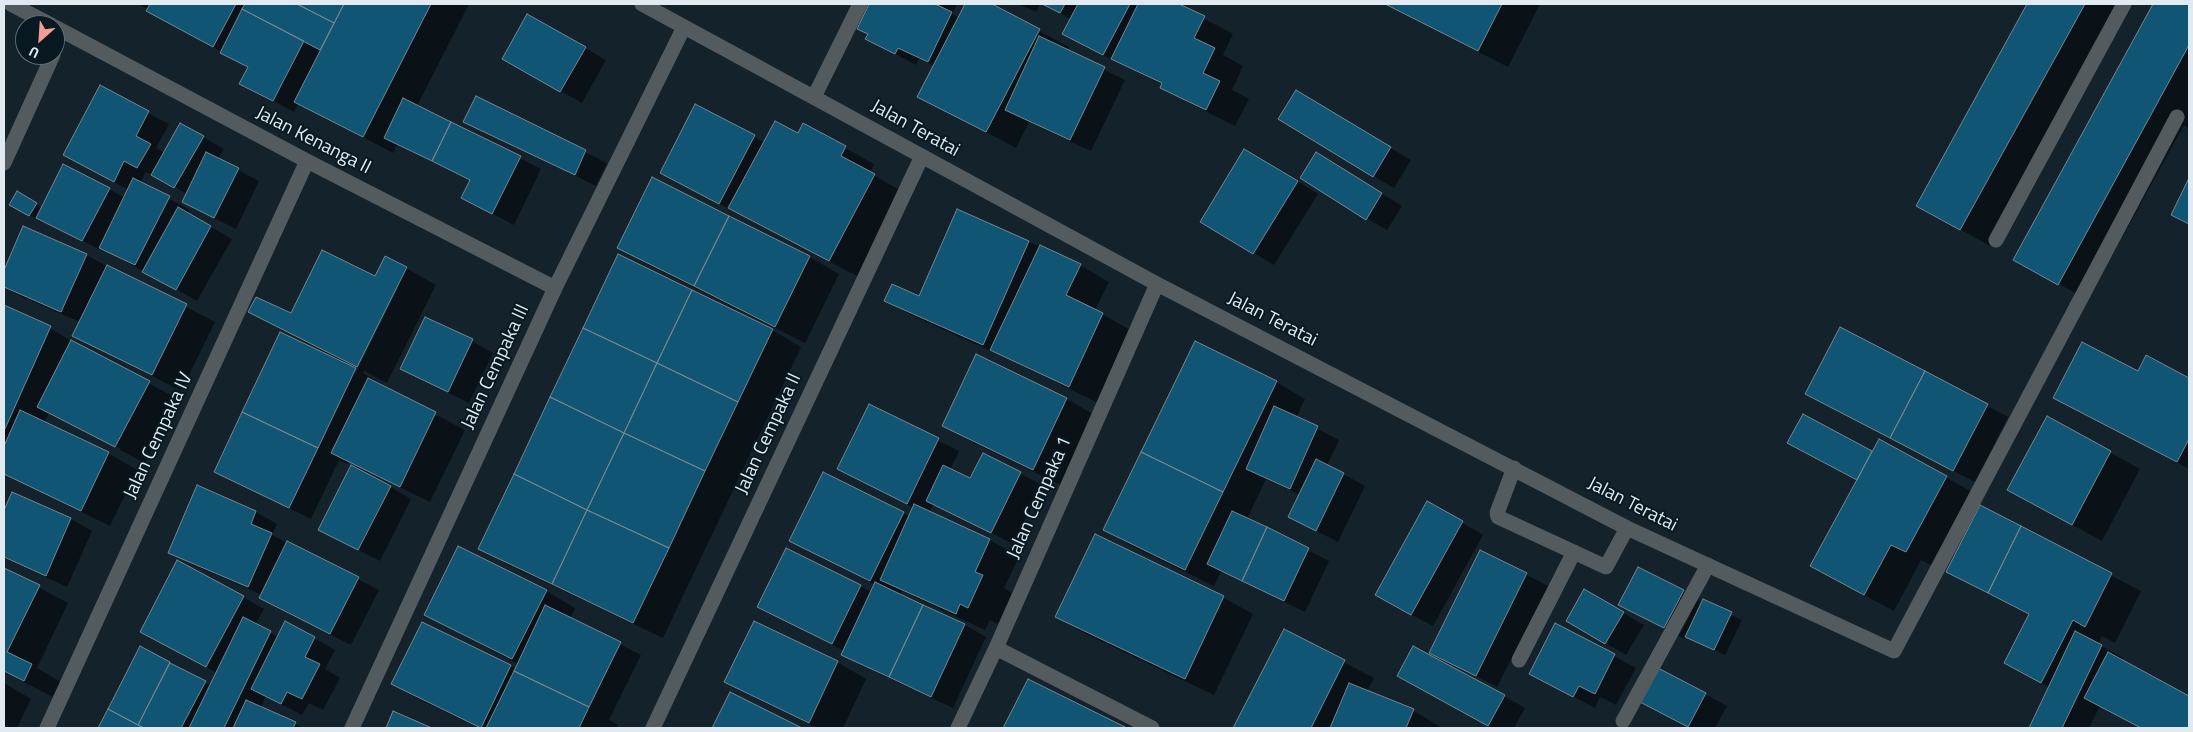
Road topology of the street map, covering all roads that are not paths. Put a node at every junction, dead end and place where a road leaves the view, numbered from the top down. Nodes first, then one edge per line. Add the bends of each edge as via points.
1 (11, 4) edge
2 (642, 4) edge
3 (860, 4) edge
4 (2124, 4) edge
5 (32, 15) edge
6 (684, 27) junction
7 (65, 32) edge
8 (48, 65) edge
9 (814, 97) junction
10 (2177, 118) dead end
11 (922, 156) junction
12 (307, 161) junction
13 (4, 163) edge
14 (1996, 240) dead end
15 (1157, 284) junction
16 (554, 288) junction
17 (1514, 468) junction
18 (1628, 528) junction
19 (1574, 552) junction
20 (1708, 565) junction
21 (996, 648) junction
22 (1519, 660) dead end
23 (1623, 721) dead end
24 (47, 728) edge
25 (352, 728) edge
26 (653, 728) edge
27 (958, 728) edge
28 (1152, 728) edge

1 - 5 street, Jalan Kenanga II
2 - 6 street, Jalan Teratai
3 - 9 street
4 - 14 street
6 - 9 street, Jalan Teratai
6 - 16 street, Jalan Cempaka III
7 - 12 street, Jalan Kenanga II
8 - 13 street
9 - 11 street, Jalan Teratai
10 - 20 street, Jalan Teratai via 1894,651
11 - 15 street, Jalan Teratai
11 - 26 street, Jalan Cempaka II
12 - 16 street, Jalan Kenanga II
12 - 24 street, Jalan Cempaka IV
15 - 17 street, Jalan Teratai
15 - 21 street, Jalan Cempaka 1
16 - 25 street, Jalan Cempaka III
17 - 18 street, Jalan Teratai
17 - 19 street via 1498,517
18 - 19 street via 1606,567
18 - 20 street, Jalan Teratai
19 - 22 street
20 - 23 street
21 - 27 street, Jalan Cempaka 1
21 - 28 street

